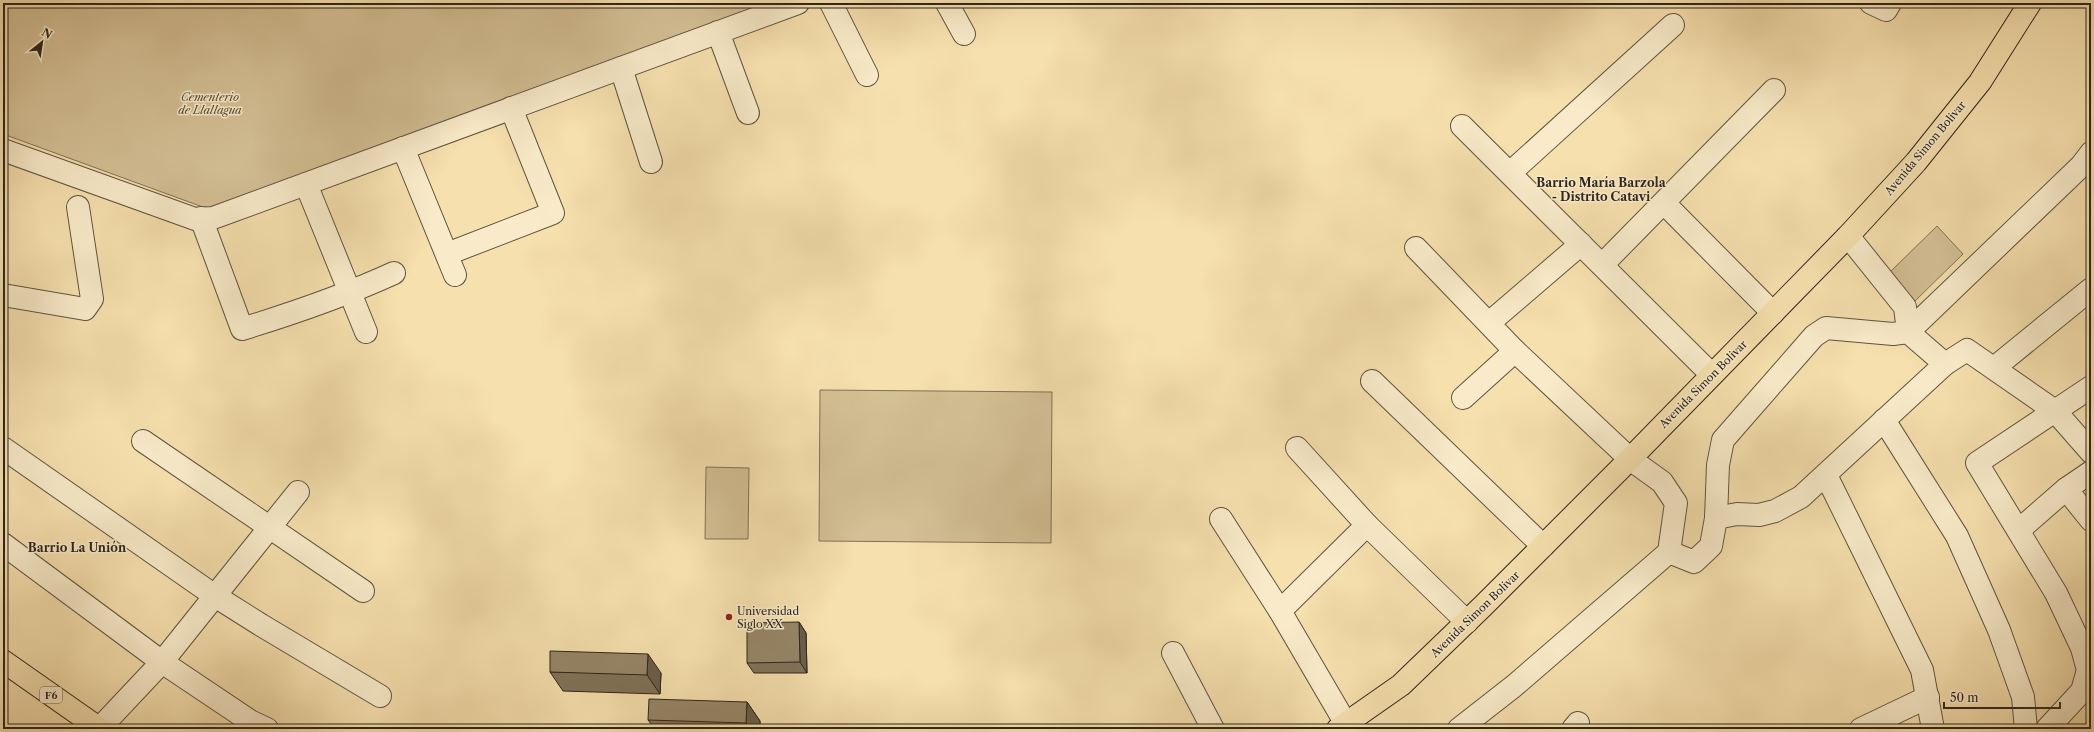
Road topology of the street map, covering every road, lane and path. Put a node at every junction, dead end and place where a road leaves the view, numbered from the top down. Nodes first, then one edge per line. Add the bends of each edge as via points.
1 (798, 3) edge
2 (831, 3) edge
3 (947, 3) edge
4 (1871, 3) edge
5 (1890, 3) edge
6 (2030, 3) edge
7 (1673, 25) dead end
8 (718, 32) junction
9 (964, 34) dead end
10 (621, 68) junction
11 (867, 75) dead end
12 (1774, 90) dead end
13 (511, 108) junction
14 (748, 113) dead end
15 (1462, 126) dead end
16 (403, 148) junction
17 (3, 150) edge
18 (2091, 153) edge
19 (651, 162) dead end
20 (1510, 173) junction
21 (306, 184) junction
22 (1664, 203) junction
23 (78, 207) dead end
24 (201, 218) junction
25 (1848, 236) junction
26 (1581, 244) junction
27 (1416, 248) dead end
28 (447, 254) junction
29 (1602, 265) junction
30 (394, 273) dead end
31 (456, 274) dead end
32 (2091, 290) edge
33 (350, 294) junction
34 (3, 295) edge
35 (1773, 313) junction
36 (1490, 323) junction
37 (366, 332) dead end
38 (1908, 332) junction
39 (1515, 351) junction
40 (1945, 364) junction
41 (1994, 368) junction
42 (1711, 374) junction
43 (1372, 381) dead end
44 (2091, 387) edge
45 (1463, 398) dead end
46 (2055, 411) junction
47 (1884, 420) junction
48 (143, 441) dead end
49 (3, 448) edge
50 (1297, 448) dead end
51 (2091, 452) edge
52 (1630, 459) junction
53 (2091, 472) edge
54 (1826, 476) junction
55 (2066, 489) junction
56 (298, 492) dead end
57 (1716, 518) junction
58 (1221, 519) dead end
59 (2091, 520) edge
60 (1367, 525) junction
61 (270, 527) junction
62 (2019, 530) junction
63 (3, 544) edge
64 (1544, 546) junction
65 (1669, 552) junction
66 (363, 591) dead end
67 (215, 596) junction
68 (1280, 611) junction
69 (1467, 622) junction
70 (1173, 653) dead end
71 (3, 661) edge
72 (162, 662) junction
73 (380, 696) dead end
74 (1928, 697) junction
75 (1342, 726) edge
76 (100, 729) edge
77 (267, 729) edge
78 (1213, 729) edge
79 (1459, 729) edge
80 (1861, 729) edge
81 (1933, 729) edge
82 (2026, 729) edge
83 (2047, 729) edge

1 - 8 street
2 - 11 street
3 - 9 street
4 - 5 street via 1886,10
6 - 25 main road, Avenida Simon Bolivar via 1980,82 1916,162
7 - 20 street
8 - 10 street
8 - 14 street
10 - 13 street
10 - 19 street
12 - 22 street
13 - 16 street
13 - 28 street via 553,213
15 - 20 street
16 - 21 street
16 - 28 street
17 - 24 street
18 - 38 street
20 - 26 street
21 - 24 street via 213,218
21 - 33 street
22 - 29 street
22 - 35 street
23 - 34 street via 92,300 85,309
24 - 33 street via 242,329
25 - 35 main road, Avenida Simon Bolivar
25 - 38 street via 1905,307
26 - 29 street
26 - 36 street
27 - 36 street
28 - 31 street
29 - 42 street
30 - 33 street
32 - 41 street
33 - 37 street
35 - 42 main road, Avenida Simon Bolivar
36 - 39 street
38 - 40 street
38 - 57 street via 1893,334 1826,328 1814,336 1723,440 1718,465
39 - 45 street
39 - 52 street
40 - 41 street via 1967,350
40 - 47 street
41 - 46 street
42 - 52 main road, Avenida Simon Bolivar
43 - 64 street
44 - 46 street
46 - 51 street
46 - 62 street via 1977,463
47 - 54 street
47 - 82 street via 1957,536 1999,630 2023,696
48 - 61 street
49 - 67 street
50 - 60 street
52 - 64 main road, Avenida Simon Bolivar
52 - 65 street via 1662,482 1676,504
53 - 55 street
54 - 57 street via 1801,497 1775,511 1759,515 1738,514
54 - 74 street via 1922,670
55 - 59 street
55 - 62 street
56 - 61 street
57 - 65 street via 1711,546 1694,562
58 - 68 street
60 - 68 street
60 - 69 street
61 - 66 street
61 - 67 street
62 - 83 street via 2056,593 2082,648 2088,670 2082,691
63 - 72 street
64 - 69 main road, Avenida Simon Bolivar
65 - 79 street via 1514,686
67 - 72 street
67 - 73 street
68 - 75 street
69 - 75 main road, Avenida Simon Bolivar via 1401,685
70 - 78 street
71 - 76 main road, F6
72 - 76 street
72 - 77 street via 250,721
74 - 80 street
74 - 81 street

